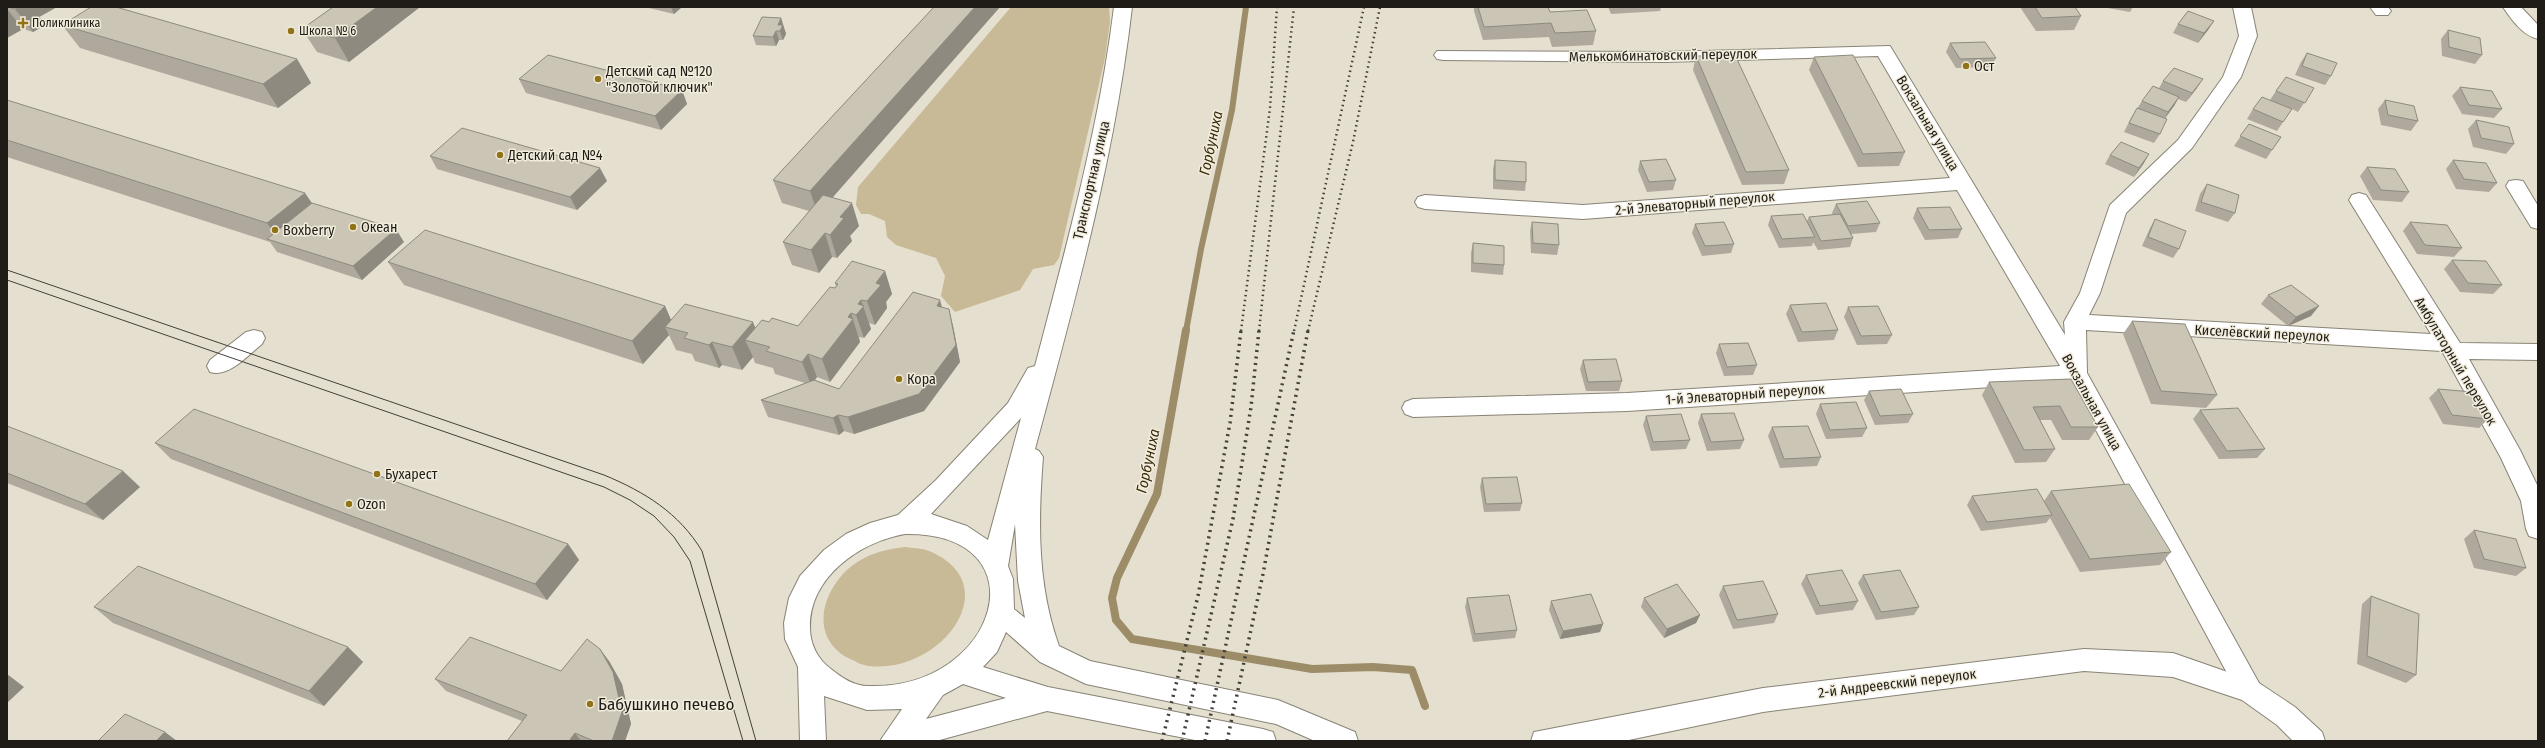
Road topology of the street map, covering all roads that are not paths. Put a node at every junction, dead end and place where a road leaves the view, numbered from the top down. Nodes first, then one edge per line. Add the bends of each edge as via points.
1 (1124, 7) edge
2 (2242, 7) edge
3 (2512, 7) edge
4 (2538, 34) edge
5 (1884, 50) joint
6 (1443, 55) dead end
7 (1964, 183) junction
8 (2516, 186) dead end
9 (2359, 200) dead end
10 (1425, 202) dead end
11 (2538, 222) edge
12 (2075, 322) junction
13 (254, 338) dead end
14 (2451, 347) junction
15 (1048, 352) junction
16 (2538, 352) edge
17 (218, 366) dead end
18 (2076, 373) junction
19 (1413, 408) dead end
20 (1034, 412) junction
21 (905, 524) junction
22 (2538, 528) edge
23 (996, 565) junction
24 (1001, 613) junction
25 (1049, 654) junction
26 (810, 668) junction
27 (962, 672) junction
28 (933, 689) junction
29 (2250, 690) junction
30 (1048, 699) junction
31 (813, 741) edge
32 (893, 741) edge
33 (911, 741) edge
34 (1263, 741) edge
35 (1345, 741) edge
36 (1544, 741) edge
37 (2312, 741) edge

1 - 15 street, Транспортная улица via 1115,75 1095,171
2 - 12 street via 2248,36 2232,76 2185,144 2117,210 2090,293
3 - 4 street via 2520,19
5 - 6 street, Мелькомбинатовский переулок via 1664,56
5 - 7 street, Вокзальная улица
7 - 10 street, 2-й Элеваторный переулок via 1583,212
7 - 18 street, Вокзальная улица
8 - 11 street
9 - 14 street, Амбулаторный переулок
12 - 14 street, Киселёвский переулок
12 - 18 street
13 - 17 street
14 - 16 street, Киселёвский переулок
14 - 22 street, Амбулаторный переулок via 2512,456 2533,501
15 - 20 street
15 - 21 street via 1016,409 944,487
18 - 19 street, 1-й Элеваторный переулок via 1627,402
18 - 29 street, Вокзальная улица
20 - 23 street via 1002,526
20 - 25 street via 1030,467 1031,576 1035,616
21 - 23 street via 933,524 959,532 980,545
21 - 26 street via 882,528 854,540 828,559 809,582 798,608 796,630 800,650
23 - 24 street via 1002,587
24 - 25 street
24 - 27 street via 994,634 981,654
25 - 35 street via 1086,672 1278,712
26 - 28 street via 833,687 863,698 897,699
26 - 31 street
27 - 28 street
27 - 30 street
28 - 32 street
29 - 36 street, 2-й Андреевский переулок via 2173,665 2084,660 1763,700 1598,734
29 - 37 street, Вокзальная улица via 2286,716
30 - 33 street via 932,729
30 - 34 street

